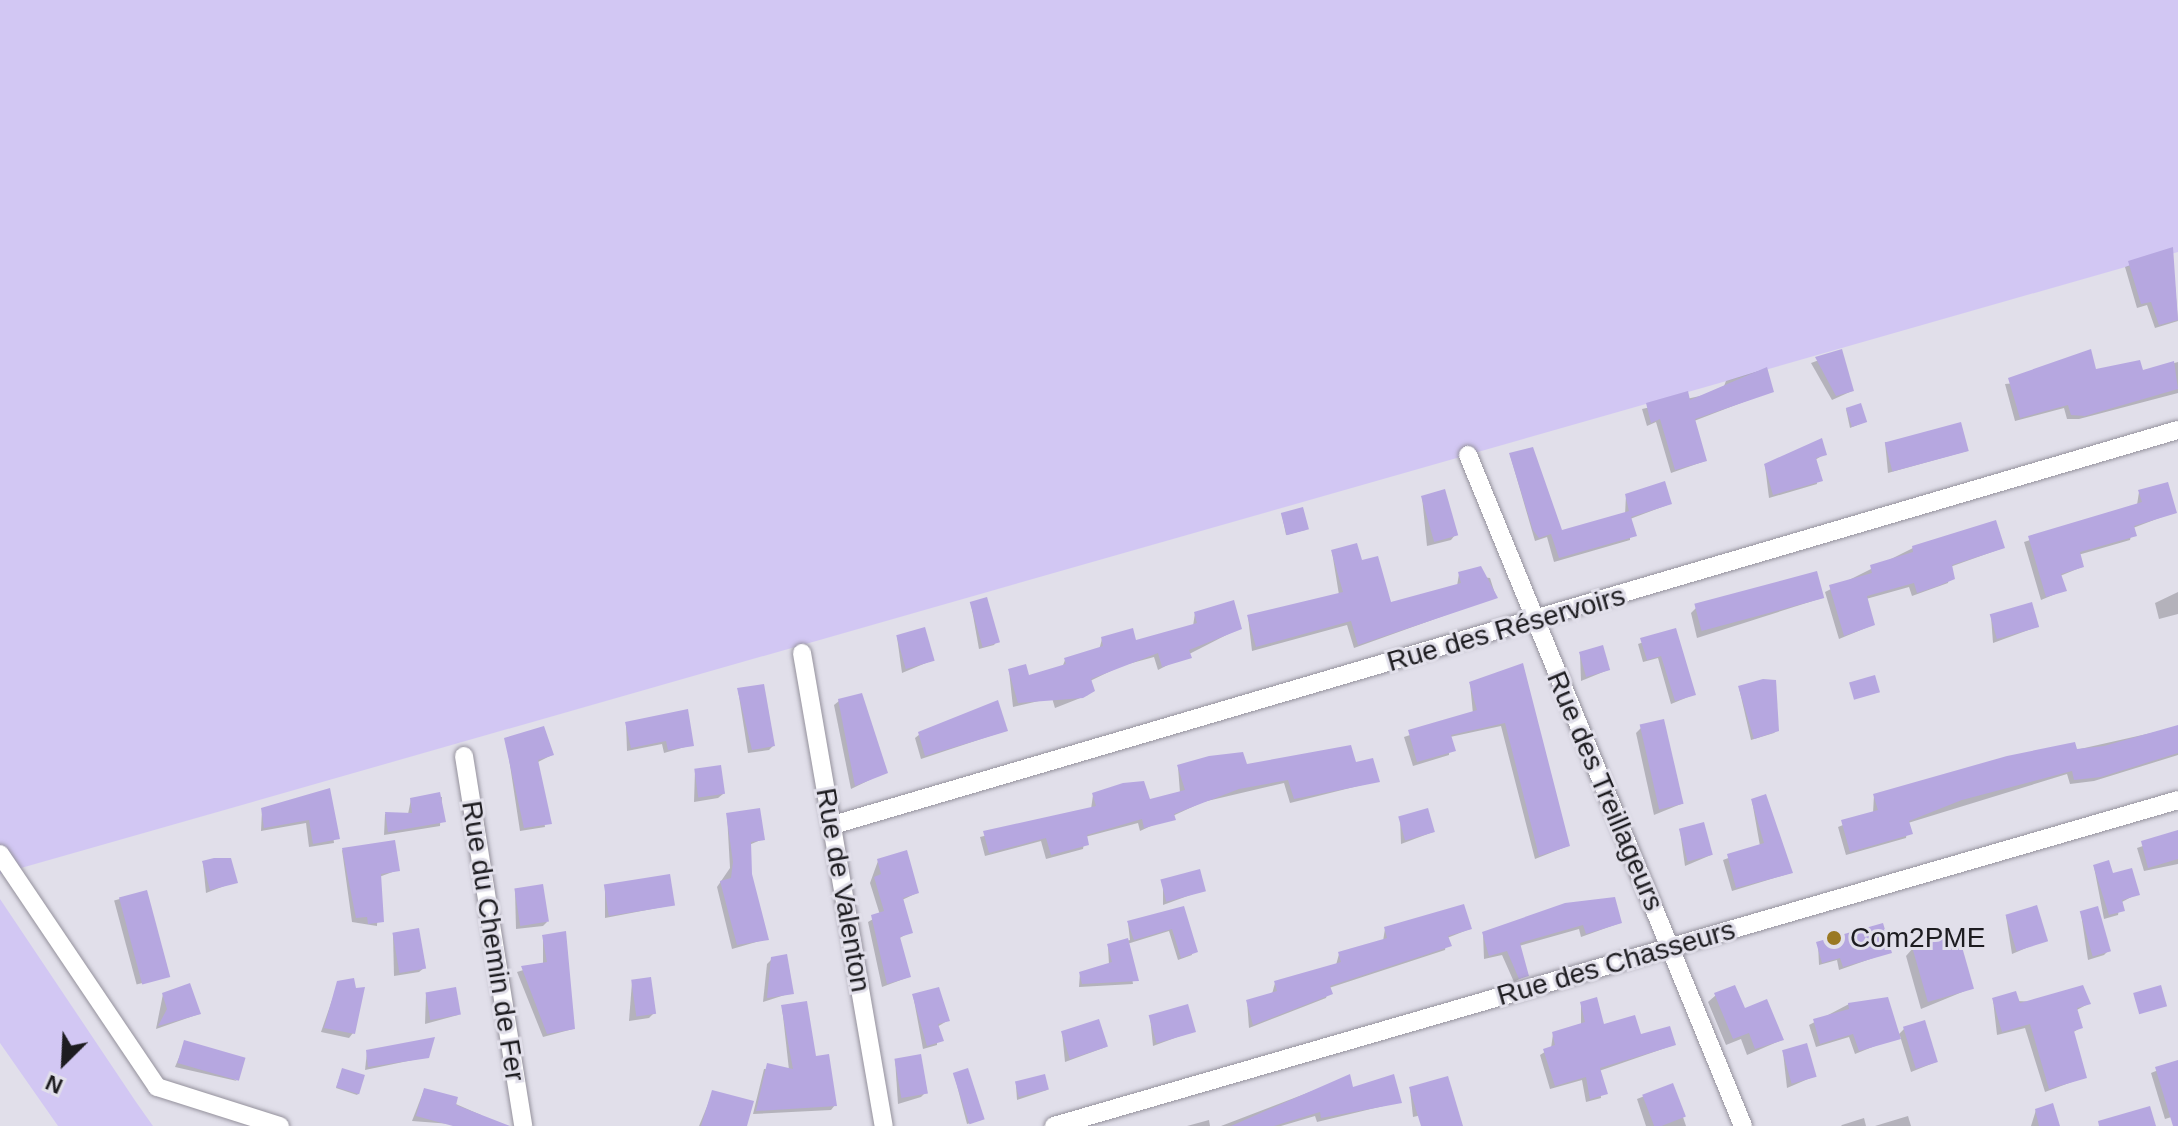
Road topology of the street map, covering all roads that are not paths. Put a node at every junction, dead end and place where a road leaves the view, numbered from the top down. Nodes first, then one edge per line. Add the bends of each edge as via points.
1 (2178, 430) edge
2 (1468, 455) dead end
3 (1534, 621) junction
4 (802, 653) dead end
5 (464, 756) dead end
6 (2178, 800) edge
7 (833, 825) junction
8 (0, 854) edge
9 (1670, 947) junction
10 (280, 1126) edge
11 (523, 1126) edge
12 (884, 1126) edge
13 (1054, 1126) edge
14 (1743, 1126) edge

1 - 3 street, Rue des Réservoirs
2 - 3 street, Rue des Treillageurs
3 - 7 street, Rue des Réservoirs
3 - 9 street, Rue des Treillageurs
4 - 7 street, Rue de Valenton
5 - 11 street, Rue du Chemin de Fer
6 - 9 street, Rue des Chasseurs
7 - 12 street, Rue de Valenton
8 - 10 street via 152,1082 202,1106
9 - 13 street, Rue des Chasseurs
9 - 14 street, Rue des Treillageurs

